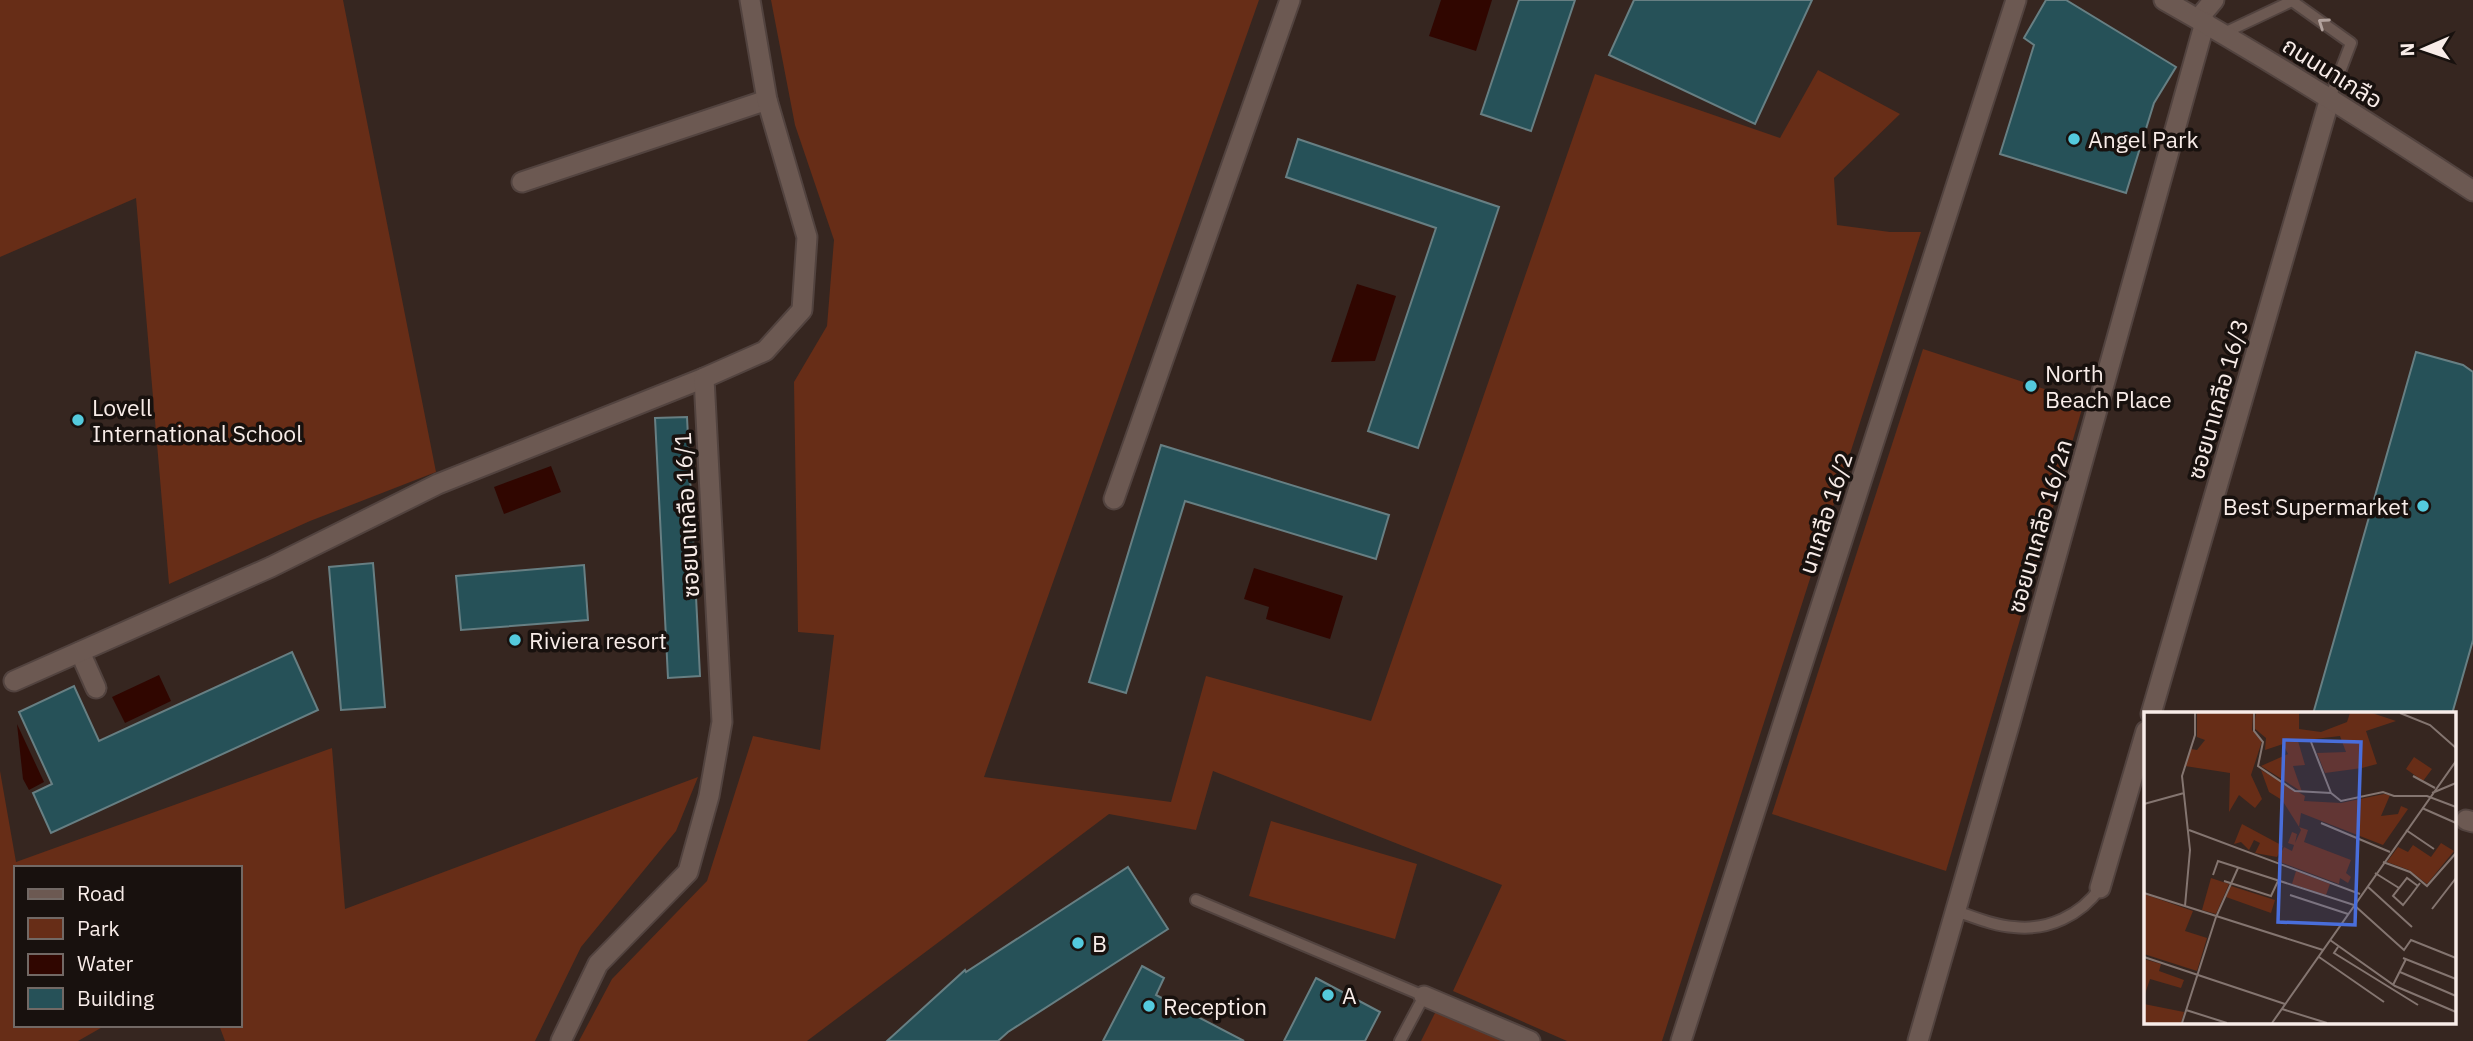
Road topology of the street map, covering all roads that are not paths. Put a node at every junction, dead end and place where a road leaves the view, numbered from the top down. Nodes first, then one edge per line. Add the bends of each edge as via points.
1 (750, 0) edge
2 (1290, 0) edge
3 (2016, 0) edge
4 (2164, 0) edge
5 (2214, 0) edge
6 (2201, 21) junction
7 (2224, 33) junction
8 (2330, 98) junction
9 (767, 100) junction
10 (522, 182) dead end
11 (2473, 191) edge
12 (704, 377) junction
13 (1114, 499) dead end
14 (79, 652) junction
15 (14, 681) dead end
16 (96, 688) dead end
17 (2152, 712) edge
18 (2144, 738) edge
19 (2100, 888) joint
20 (1196, 900) dead end
21 (1956, 911) junction
22 (1424, 996) junction
23 (561, 1041) edge
24 (1400, 1041) edge
25 (1531, 1041) edge
26 (1681, 1041) edge
27 (1918, 1041) edge

1 - 9 street
2 - 13 street
3 - 26 street, นาเกลือ 16/2
4 - 6 street, ถนนนาเกลือ
5 - 6 street
6 - 7 street, ถนนนาเกลือ
6 - 21 street, ซอยนาเกลือ 16/2ก
7 - 8 street, ถนนนาเกลือ
8 -> 7 lane via 2351,43 2292,2
8 - 11 street, ถนนนาเกลือ
8 - 17 street, ซอยนาเกลือ 16/3
9 - 10 street
9 - 12 street via 807,237 802,310 765,351
12 - 14 street via 438,484 271,567
12 - 23 street, ซอยนาเกลือ 16/1 via 722,722 709,796 688,872 598,964
14 - 15 street
14 - 16 street
18 - 19 street
19 - 21 lane via 2082,908 2040,926 2015,928
20 - 22 lane
21 - 27 street, ซอยนาเกลือ 16/2ก
22 - 24 lane
22 - 25 street

